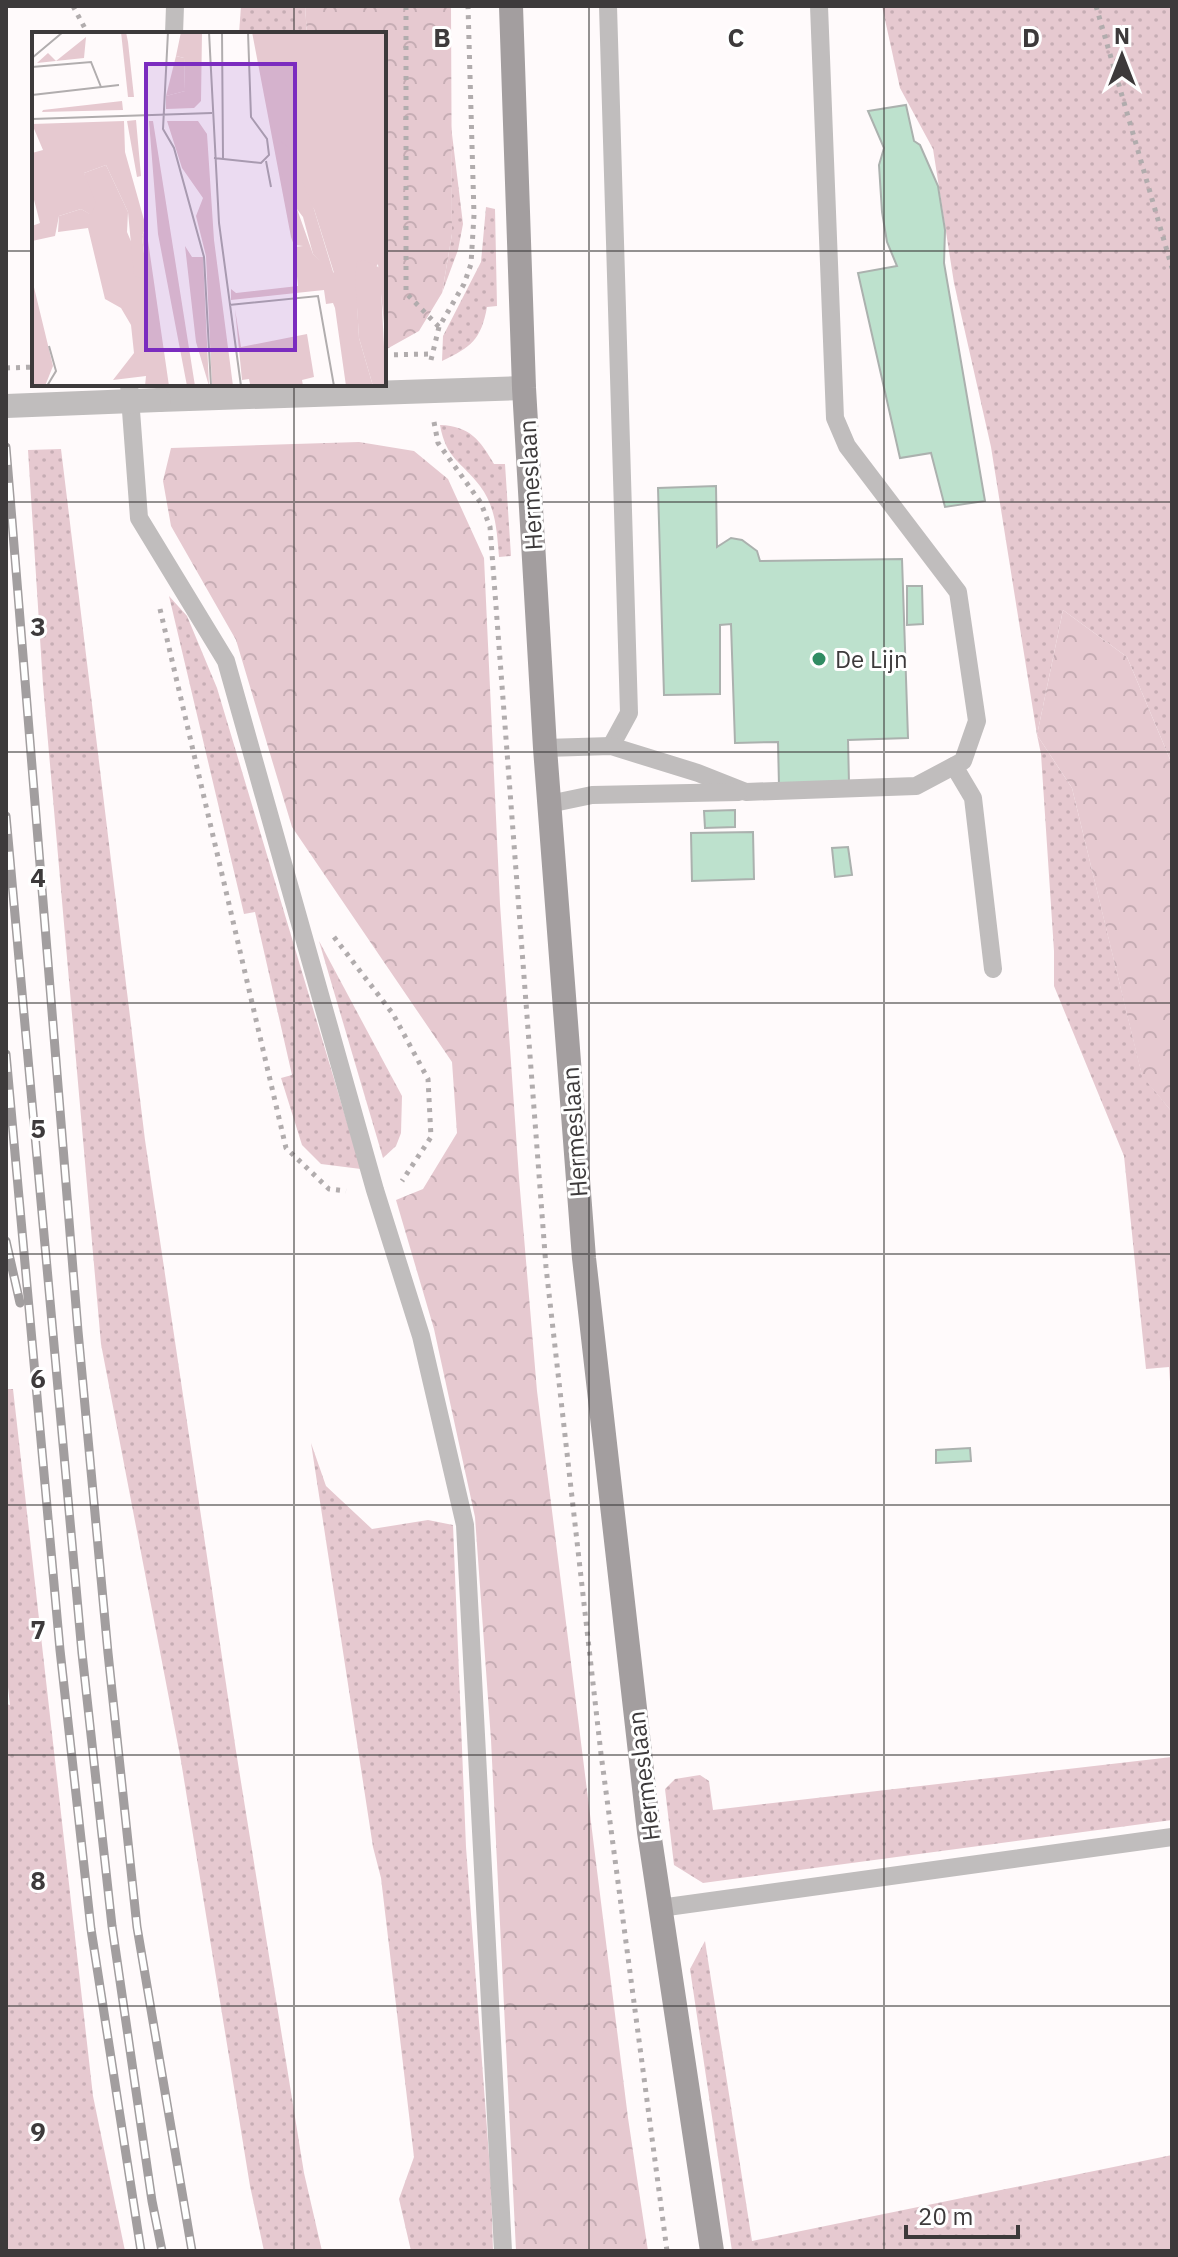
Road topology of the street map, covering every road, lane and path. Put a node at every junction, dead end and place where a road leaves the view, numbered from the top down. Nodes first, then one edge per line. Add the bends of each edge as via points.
1 (73, 6) edge
2 (175, 6) edge
3 (406, 6) edge
4 (468, 6) edge
5 (511, 6) edge
6 (608, 6) edge
7 (819, 6) edge
8 (1096, 6) edge
9 (87, 32) edge
10 (174, 32) edge
11 (1172, 268) edge
12 (439, 327) junction
13 (386, 355) edge
14 (32, 367) edge
15 (6, 368) edge
16 (129, 386) edge
17 (524, 388) junction
18 (6, 406) edge
19 (434, 420) dead end
20 (493, 556) dead end
21 (611, 746) junction
22 (545, 748) junction
23 (954, 766) junction
24 (746, 792) junction
25 (549, 804) junction
26 (993, 969) dead end
27 (1172, 1837) edge
28 (660, 1908) junction
29 (503, 2251) edge
30 (712, 2251) edge

1 - 9 path
2 - 10 lane
3 - 12 path via 406,293
4 - 12 path via 471,264
5 - 17 street, Hermeslaan
6 - 21 lane via 629,713
7 - 23 lane via 835,418 847,446 958,592 977,721 963,761
8 - 11 path
12 - 13 path via 431,354
14 - 15 path
16 - 29 lane via 139,518 226,661 421,1336 465,1525
17 - 18 street, bridge
17 - 22 street, Hermeslaan
19 - 20 path via 444,455 481,503
21 - 22 lane
21 - 24 lane
22 - 25 street, Hermeslaan
23 - 24 lane via 916,786
23 - 26 lane via 973,798
24 - 25 lane via 592,795
25 - 28 street, Hermeslaan via 584,1258
27 - 28 lane
28 - 30 street, Hermeslaan

